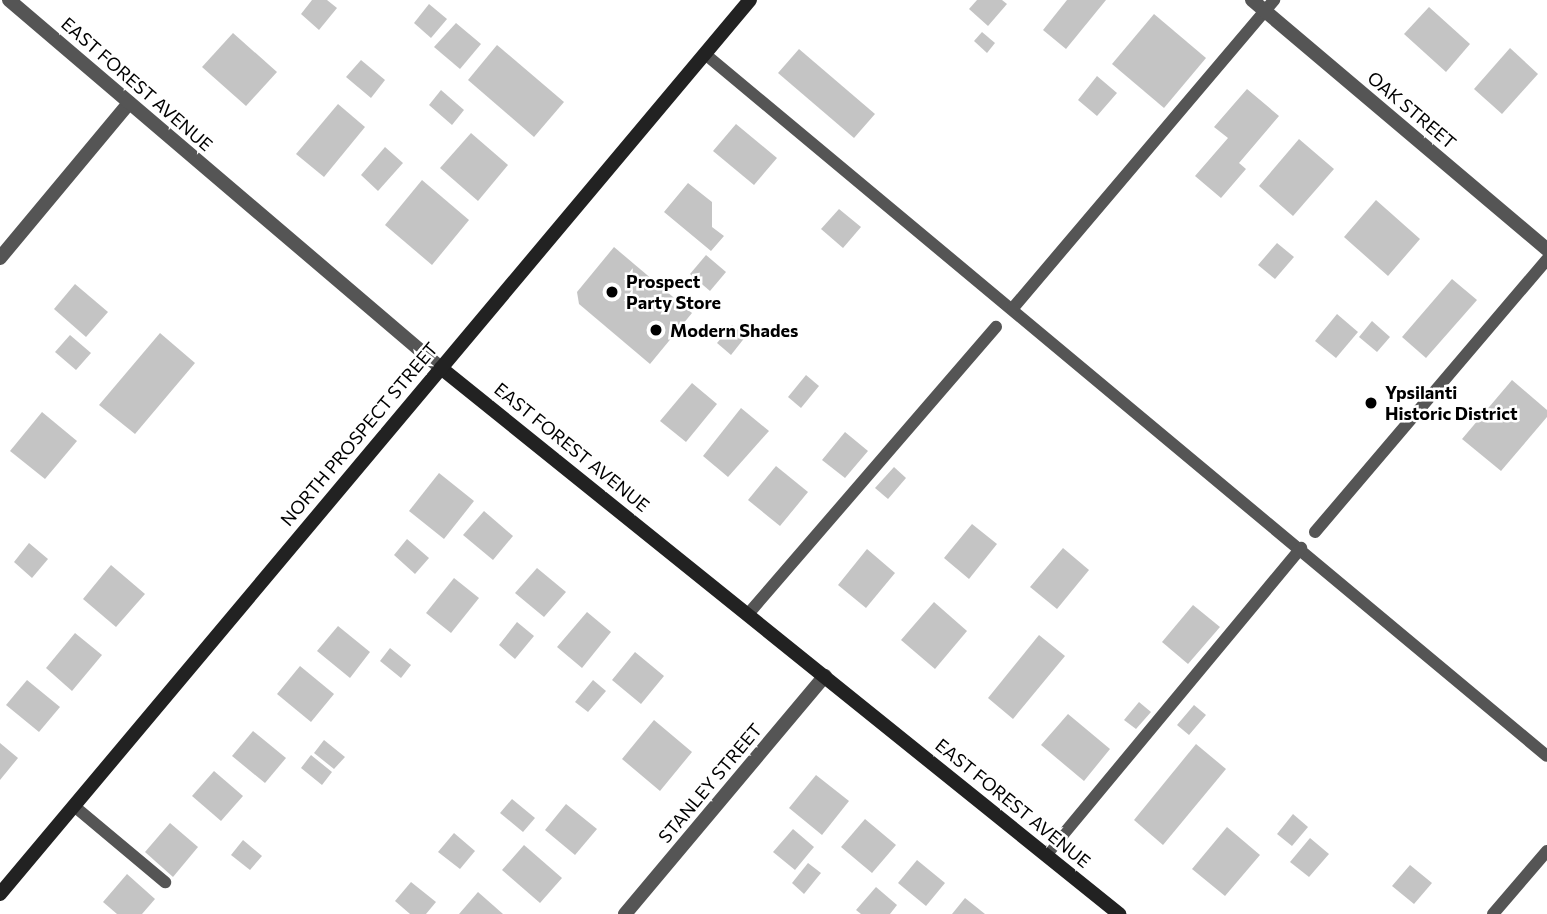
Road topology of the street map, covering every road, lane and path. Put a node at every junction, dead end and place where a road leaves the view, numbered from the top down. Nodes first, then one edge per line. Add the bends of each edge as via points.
1 (9, 0) edge
2 (750, 0) edge
3 (1252, 0) edge
4 (1270, 6) edge
5 (705, 54) junction
6 (129, 103) junction
7 (1547, 249) edge
8 (0, 258) edge
9 (1547, 259) edge
10 (1013, 308) junction
11 (996, 327) dead end
12 (441, 368) junction
13 (1315, 532) dead end
14 (1301, 548) junction
15 (750, 613) junction
16 (825, 676) junction
17 (1547, 756) edge
18 (74, 806) junction
19 (1547, 851) edge
20 (1047, 854) junction
21 (165, 881) dead end
22 (0, 894) edge
23 (625, 914) edge
24 (1119, 914) edge
25 (1493, 914) edge

1 - 6 street, EAST FOREST AVENUE
2 - 5 main road, NORTH PROSPECT STREET
3 - 4 street, OAK STREET
4 - 7 street, OAK STREET
4 - 10 lane
5 - 10 lane
5 - 12 main road, NORTH PROSPECT STREET
6 - 8 street
6 - 12 street, EAST FOREST AVENUE
9 - 13 lane
10 - 14 lane
11 - 15 lane
12 - 15 main road, EAST FOREST AVENUE
12 - 18 main road, NORTH PROSPECT STREET
14 - 17 lane
14 - 20 lane
15 - 16 main road, EAST FOREST AVENUE
16 - 20 main road, EAST FOREST AVENUE
16 - 23 street, STANLEY STREET
18 - 21 lane
18 - 22 main road, NORTH PROSPECT STREET
19 - 25 lane
20 - 24 main road, EAST FOREST AVENUE

